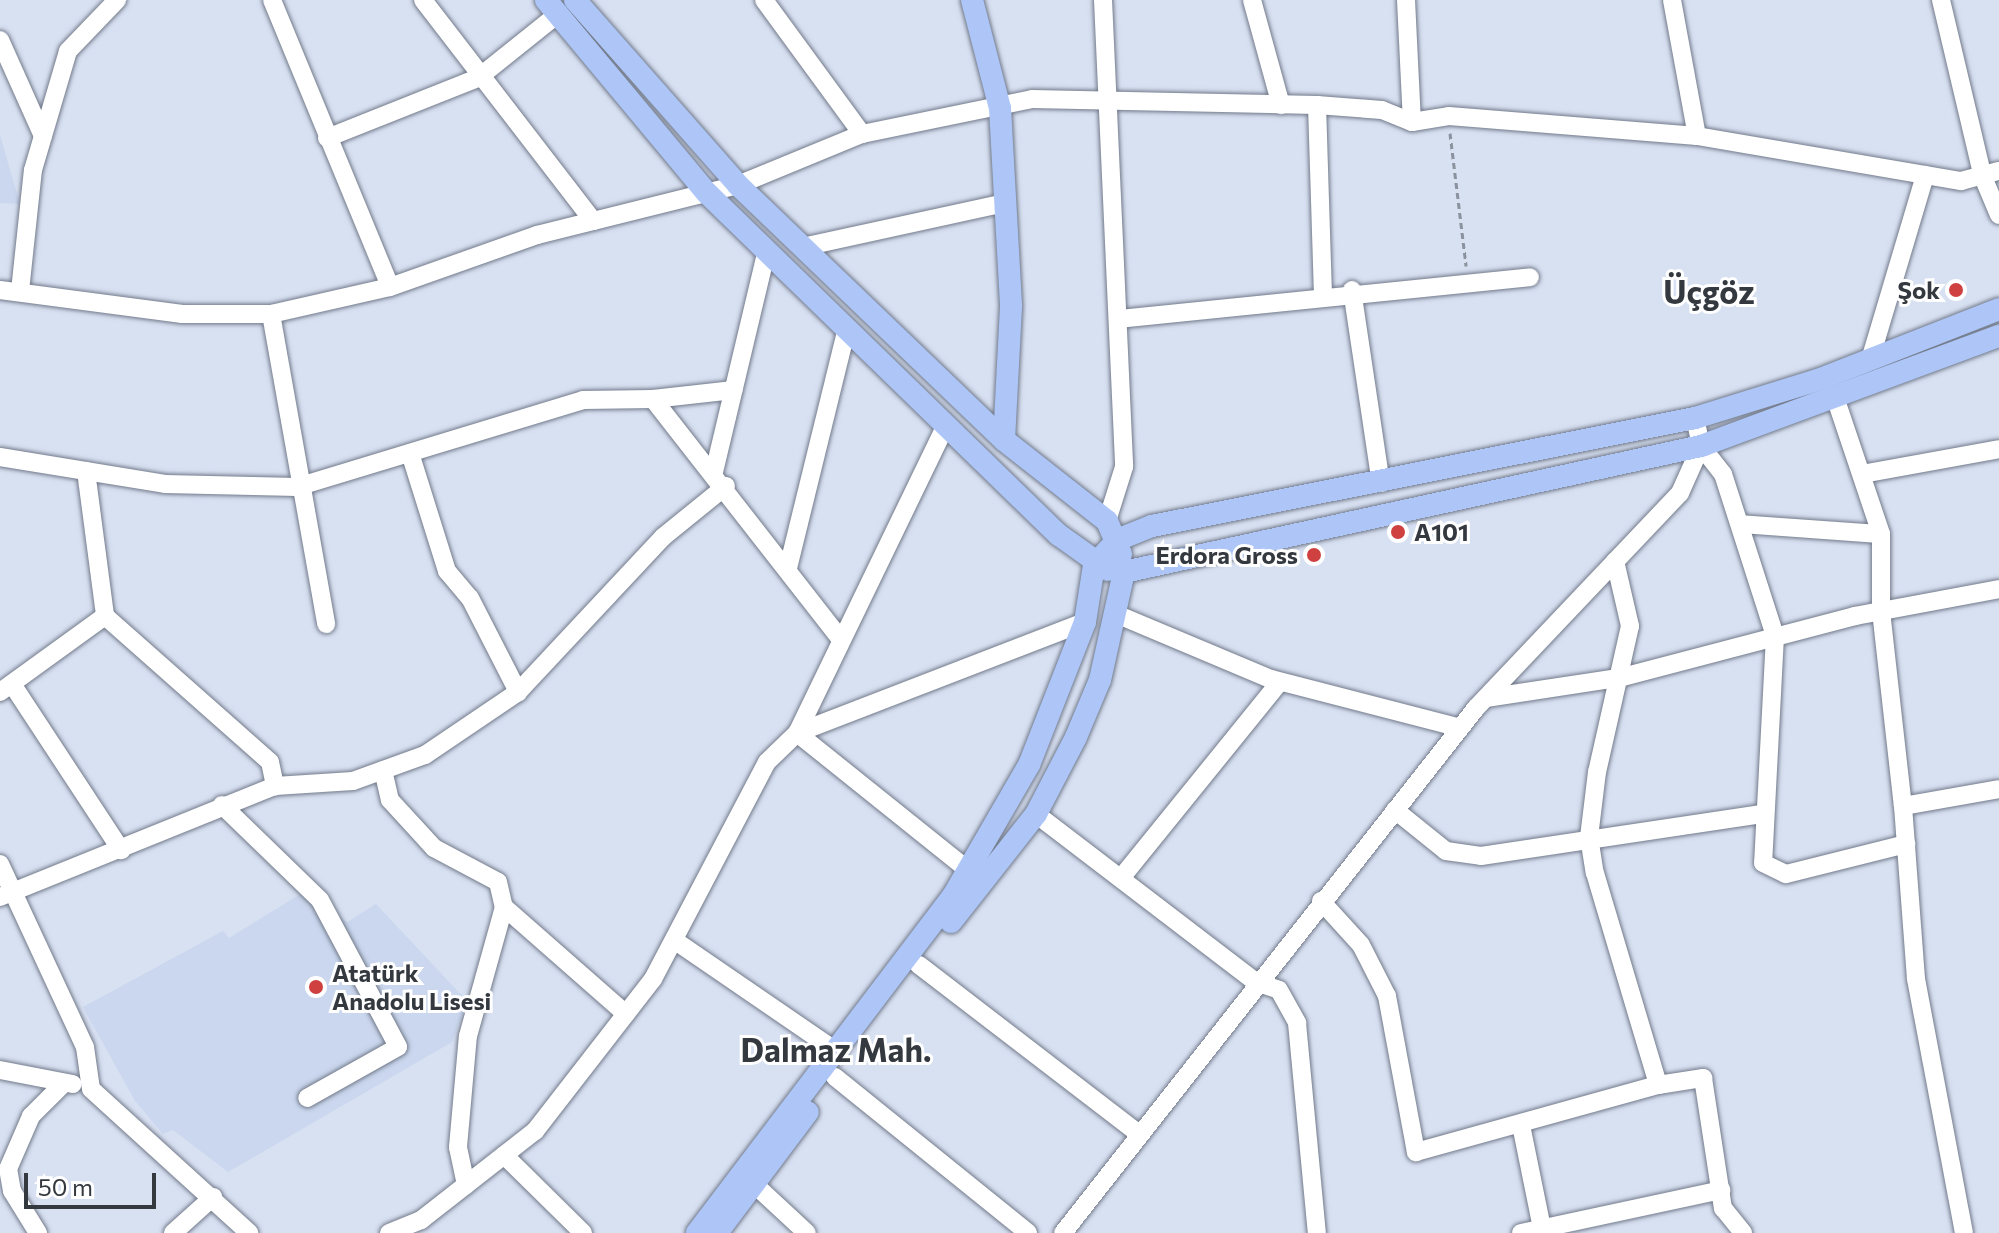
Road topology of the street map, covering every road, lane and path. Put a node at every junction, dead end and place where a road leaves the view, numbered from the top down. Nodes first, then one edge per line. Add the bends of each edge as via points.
1 (117, 0) edge
2 (272, 0) edge
3 (423, 0) edge
4 (764, 0) edge
5 (972, 0) edge
6 (1103, 0) edge
7 (1252, 0) edge
8 (1406, 0) edge
9 (1672, 0) edge
10 (1941, 0) edge
11 (559, 5) edge
12 (0, 40) edge
13 (478, 78) junction
14 (1111, 95) junction
15 (1281, 105) junction
16 (1317, 105) junction
17 (1000, 108) junction
18 (1449, 116) junction
19 (1412, 122) junction
20 (862, 134) junction
21 (43, 136) junction
22 (1697, 136) junction
23 (327, 138) junction
24 (1991, 174) edge
25 (1925, 175) junction
26 (738, 185) junction
27 (707, 193) junction
28 (1005, 203) junction
29 (1999, 215) edge
30 (593, 221) junction
31 (803, 247) junction
32 (767, 250) junction
33 (1530, 277) dead end
34 (1466, 282) junction
35 (390, 287) junction
36 (0, 290) edge
37 (1352, 290) junction
38 (20, 291) junction
39 (1323, 293) junction
40 (1999, 309) edge
41 (271, 314) junction
42 (1119, 319) junction
43 (847, 328) junction
44 (1999, 336) edge
45 (1870, 360) junction
46 (733, 390) junction
47 (653, 399) junction
48 (1836, 400) junction
49 (1695, 418) junction
50 (946, 425) junction
51 (1004, 440) junction
52 (1701, 446) junction
53 (1999, 449) edge
54 (410, 453) junction
55 (0, 457) edge
56 (86, 471) junction
57 (1862, 474) junction
58 (720, 479) junction
59 (1381, 483) junction
60 (297, 487) junction
61 (1740, 524) junction
62 (1112, 530) junction
63 (1881, 534) junction
64 (1615, 561) junction
65 (1094, 565) junction
66 (788, 568) junction
67 (1124, 572) junction
68 (1999, 589) edge
69 (1881, 611) junction
70 (1116, 614) junction
71 (105, 616) junction
72 (1085, 622) junction
73 (326, 624) dead end
74 (1775, 636) junction
75 (840, 638) junction
76 (1619, 678) junction
77 (1280, 682) junction
78 (6, 688) edge
79 (518, 692) junction
80 (1486, 698) junction
81 (1460, 728) junction
82 (797, 733) junction
83 (383, 770) junction
84 (275, 786) junction
85 (1999, 789) edge
86 (222, 805) junction
87 (1903, 806) junction
88 (1395, 810) junction
89 (1036, 814) junction
90 (1762, 814) junction
91 (1589, 837) junction
92 (1906, 844) junction
93 (121, 850) junction
94 (0, 864) edge
95 (968, 870) junction
96 (1121, 878) junction
97 (6, 895) edge
98 (1321, 901) junction
99 (504, 907) junction
100 (674, 940) junction
101 (919, 965) junction
102 (1256, 982) junction
103 (626, 1014) junction
104 (836, 1051) junction
105 (0, 1070) edge
106 (835, 1077) junction
107 (64, 1083) junction
108 (1658, 1085) junction
109 (91, 1089) junction
110 (307, 1098) dead end
111 (1521, 1125) junction
112 (1138, 1133) junction
113 (7, 1143) edge
114 (504, 1155) junction
115 (754, 1184) junction
116 (466, 1185) junction
117 (1721, 1190) junction
118 (6, 1194) edge
119 (213, 1197) junction
120 (1542, 1228) junction
121 (38, 1233) edge
122 (173, 1233) edge
123 (249, 1233) edge
124 (389, 1233) edge
125 (583, 1233) edge
126 (697, 1233) edge
127 (717, 1233) edge
128 (807, 1233) edge
129 (1028, 1233) edge
130 (1063, 1233) edge
131 (1317, 1233) edge
132 (1521, 1233) edge
133 (1743, 1233) edge
134 (1964, 1233) edge

1 - 21 street via 68,51
2 - 23 street
3 - 13 street
4 - 20 street
5 - 17 main road
6 - 14 street
7 - 15 street
8 - 19 street
9 - 22 street
10 - 24 street
11 - 13 street
11 - 26 main road
11 - 27 main road
12 - 21 street
13 - 23 street
13 - 30 street
14 - 15 street
14 - 17 street via 1032,99
14 - 42 street
15 - 16 street
16 - 19 street via 1382,110
16 - 39 street
17 - 20 street
17 - 28 main road
18 - 19 street
18 - 22 street
18 - 34 path via 1453,192 1465,214
20 - 26 street
21 - 38 street
22 - 25 street
23 - 35 street
24 - 25 street
24 - 29 street
25 - 45 street
26 - 27 street
26 - 31 main road
27 - 30 street
27 - 32 main road
28 - 31 street
28 - 51 main road via 1011,307
30 - 35 street
31 - 51 main road
32 - 43 main road
32 - 46 street
33 - 34 street
34 - 37 street
35 - 41 street
36 - 38 street
37 - 39 street
37 - 59 street
38 - 41 street via 182,314
39 - 42 street
40 - 45 main road
41 - 60 street
42 - 62 street via 1124,467
43 - 50 main road
43 - 66 street
44 - 48 main road
45 - 49 main road
46 - 47 street
46 - 58 street
47 - 54 street via 583,400
47 - 58 street
48 - 52 main road
48 - 57 street
49 - 52 street
49 - 59 main road
50 - 65 main road
50 - 75 street
51 - 62 main road
52 - 61 street via 1723,474
52 - 64 street via 1680,493
52 - 67 main road
53 - 57 street
54 - 60 street
54 - 79 street via 447,571 470,598
55 - 56 street
56 - 60 street via 165,484
56 - 71 street
57 - 63 street
58 - 66 street
58 - 79 street
59 - 62 main road
60 - 73 street
61 - 63 street
61 - 74 street
62 - 65 main road
62 - 67 main road
63 - 69 street
64 - 76 street via 1630,626
64 - 80 street
65 - 67 main road
65 - 72 main road
66 - 75 street
67 - 70 main road
68 - 69 street
69 - 74 street
69 - 87 street
70 - 77 street
70 - 89 main road via 1091,704
71 - 78 street
71 - 84 street via 270,762
72 - 82 street
72 - 95 main road via 1029,765
74 - 76 street
74 - 90 street
75 - 82 street
76 - 80 street
76 - 91 street
77 - 81 street
77 - 96 street
78 - 93 street
79 - 83 street via 425,755
80 - 81 street
81 - 88 street
82 - 95 street
82 - 100 street via 767,762
83 - 84 street via 353,781
83 - 99 street via 390,800 434,848 498,882
84 - 86 street
85 - 87 street
86 - 93 street
86 - 110 street via 320,900 398,1047
87 - 92 street
88 - 91 street via 1446,851 1470,855
88 - 98 street
89 - 96 street
89 - 101 main road
90 - 91 street
90 - 92 street via 1763,863 1786,874
91 - 108 street
92 - 134 street via 1918,993
93 - 97 street
94 - 97 street
95 - 104 main road
96 - 102 street
97 - 109 street via 85,1047
98 - 102 street
98 - 111 street via 1361,945 1387,996 1416,1152
99 - 103 street
99 - 116 street via 468,1036 458,1147
100 - 103 street
100 - 104 street
101 - 106 main road
101 - 112 street
102 - 112 street
102 - 131 street via 1279,990 1297,1023
103 - 114 street via 535,1131
104 - 126 main road
105 - 107 street
106 - 115 main road
106 - 129 street
107 - 109 street
107 - 113 street
108 - 111 street
108 - 117 street via 1703,1078
109 - 119 street
111 - 120 street
112 - 130 street
113 - 118 street
114 - 116 street
114 - 125 street
115 - 127 main road
115 - 128 street
116 - 124 street via 421,1220
117 - 120 street
117 - 133 street via 1723,1208
118 - 121 street
119 - 122 street
119 - 123 street
120 - 132 street

